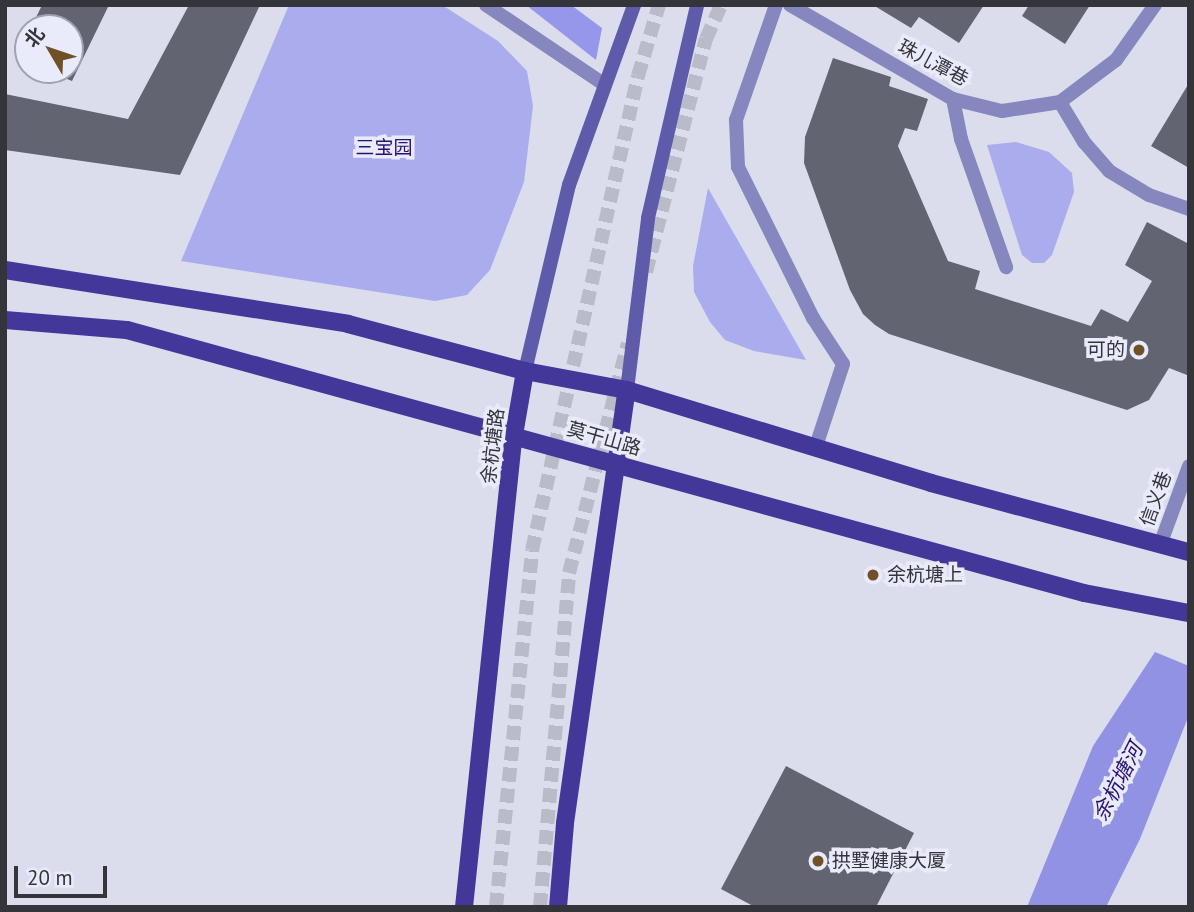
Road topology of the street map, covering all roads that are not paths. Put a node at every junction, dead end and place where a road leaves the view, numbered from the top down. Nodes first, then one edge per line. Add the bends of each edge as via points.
1 (486, 5) edge
2 (634, 5) edge
3 (697, 5) edge
4 (776, 5) edge
5 (790, 5) edge
6 (1155, 5) edge
7 (605, 85) junction
8 (953, 99) junction
9 (1060, 102) junction
10 (1189, 209) edge
11 (1006, 267) dead end
12 (5, 270) edge
13 (5, 320) edge
14 (525, 370) junction
15 (627, 390) junction
16 (514, 435) junction
17 (816, 446) junction
18 (614, 464) junction
19 (1189, 466) edge
20 (1160, 545) junction
21 (1189, 552) edge
22 (1189, 613) edge
23 (464, 907) edge
24 (558, 907) edge

1 - 7 street
2 - 7 main road, 余杭塘路
3 - 15 main road via 648,218
4 - 17 street via 736,120 738,167 813,318 843,365
5 - 8 street, 珠儿潭巷
6 - 9 street, 珠儿潭巷 via 1116,60
7 - 14 main road, 余杭塘路 via 569,185
8 - 9 street, 珠儿潭巷 via 1002,111
8 - 11 street via 961,139
9 - 10 street via 1084,142 1109,171 1149,195
12 - 14 main road via 348,324
13 - 16 main road, 莫干山路 via 127,330
14 - 15 main road
14 - 16 main road, 余杭塘路
15 - 17 main road
15 - 18 main road
16 - 18 main road, 莫干山路
16 - 23 main road, 余杭塘路
17 - 20 main road
18 - 22 main road, 莫干山路 via 1084,593
18 - 24 main road via 565,823
19 - 20 street, 信义巷
20 - 21 main road

